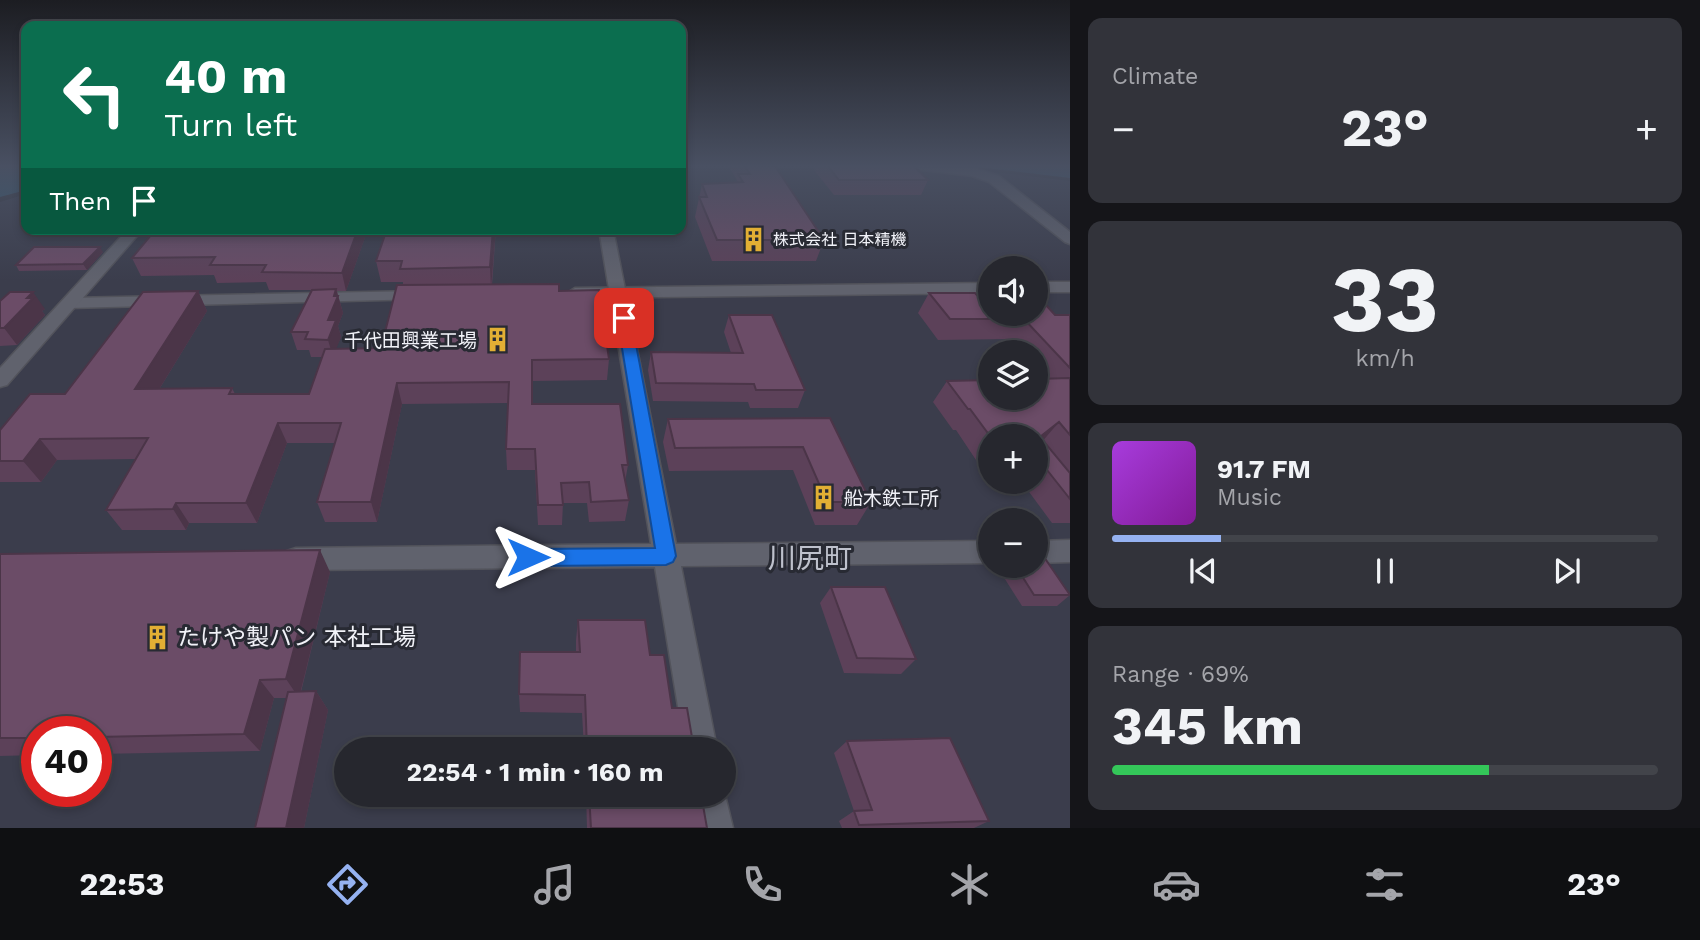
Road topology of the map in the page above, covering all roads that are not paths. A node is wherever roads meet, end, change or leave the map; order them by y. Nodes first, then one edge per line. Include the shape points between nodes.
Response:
1 (1025, 204) edge
2 (131, 235) edge
3 (607, 235) edge
4 (1070, 239) edge
5 (1070, 287) edge
6 (978, 288) edge
7 (1048, 288) edge
8 (620, 292) junction
9 (565, 293) edge
10 (434, 296) edge
11 (69, 303) junction
12 (1, 377) edge
13 (1070, 551) edge
14 (978, 552) edge
15 (1048, 552) edge
16 (666, 556) junction
17 (278, 559) edge
18 (699, 737) edge
19 (711, 807) edge
20 (715, 828) edge

1 - 4 street
2 - 11 street
3 - 8 street
5 - 7 street
6 - 8 street
8 - 9 street
8 - 16 street
10 - 11 street
11 - 12 street
13 - 15 street
14 - 16 street
16 - 17 street
16 - 18 street
19 - 20 street

